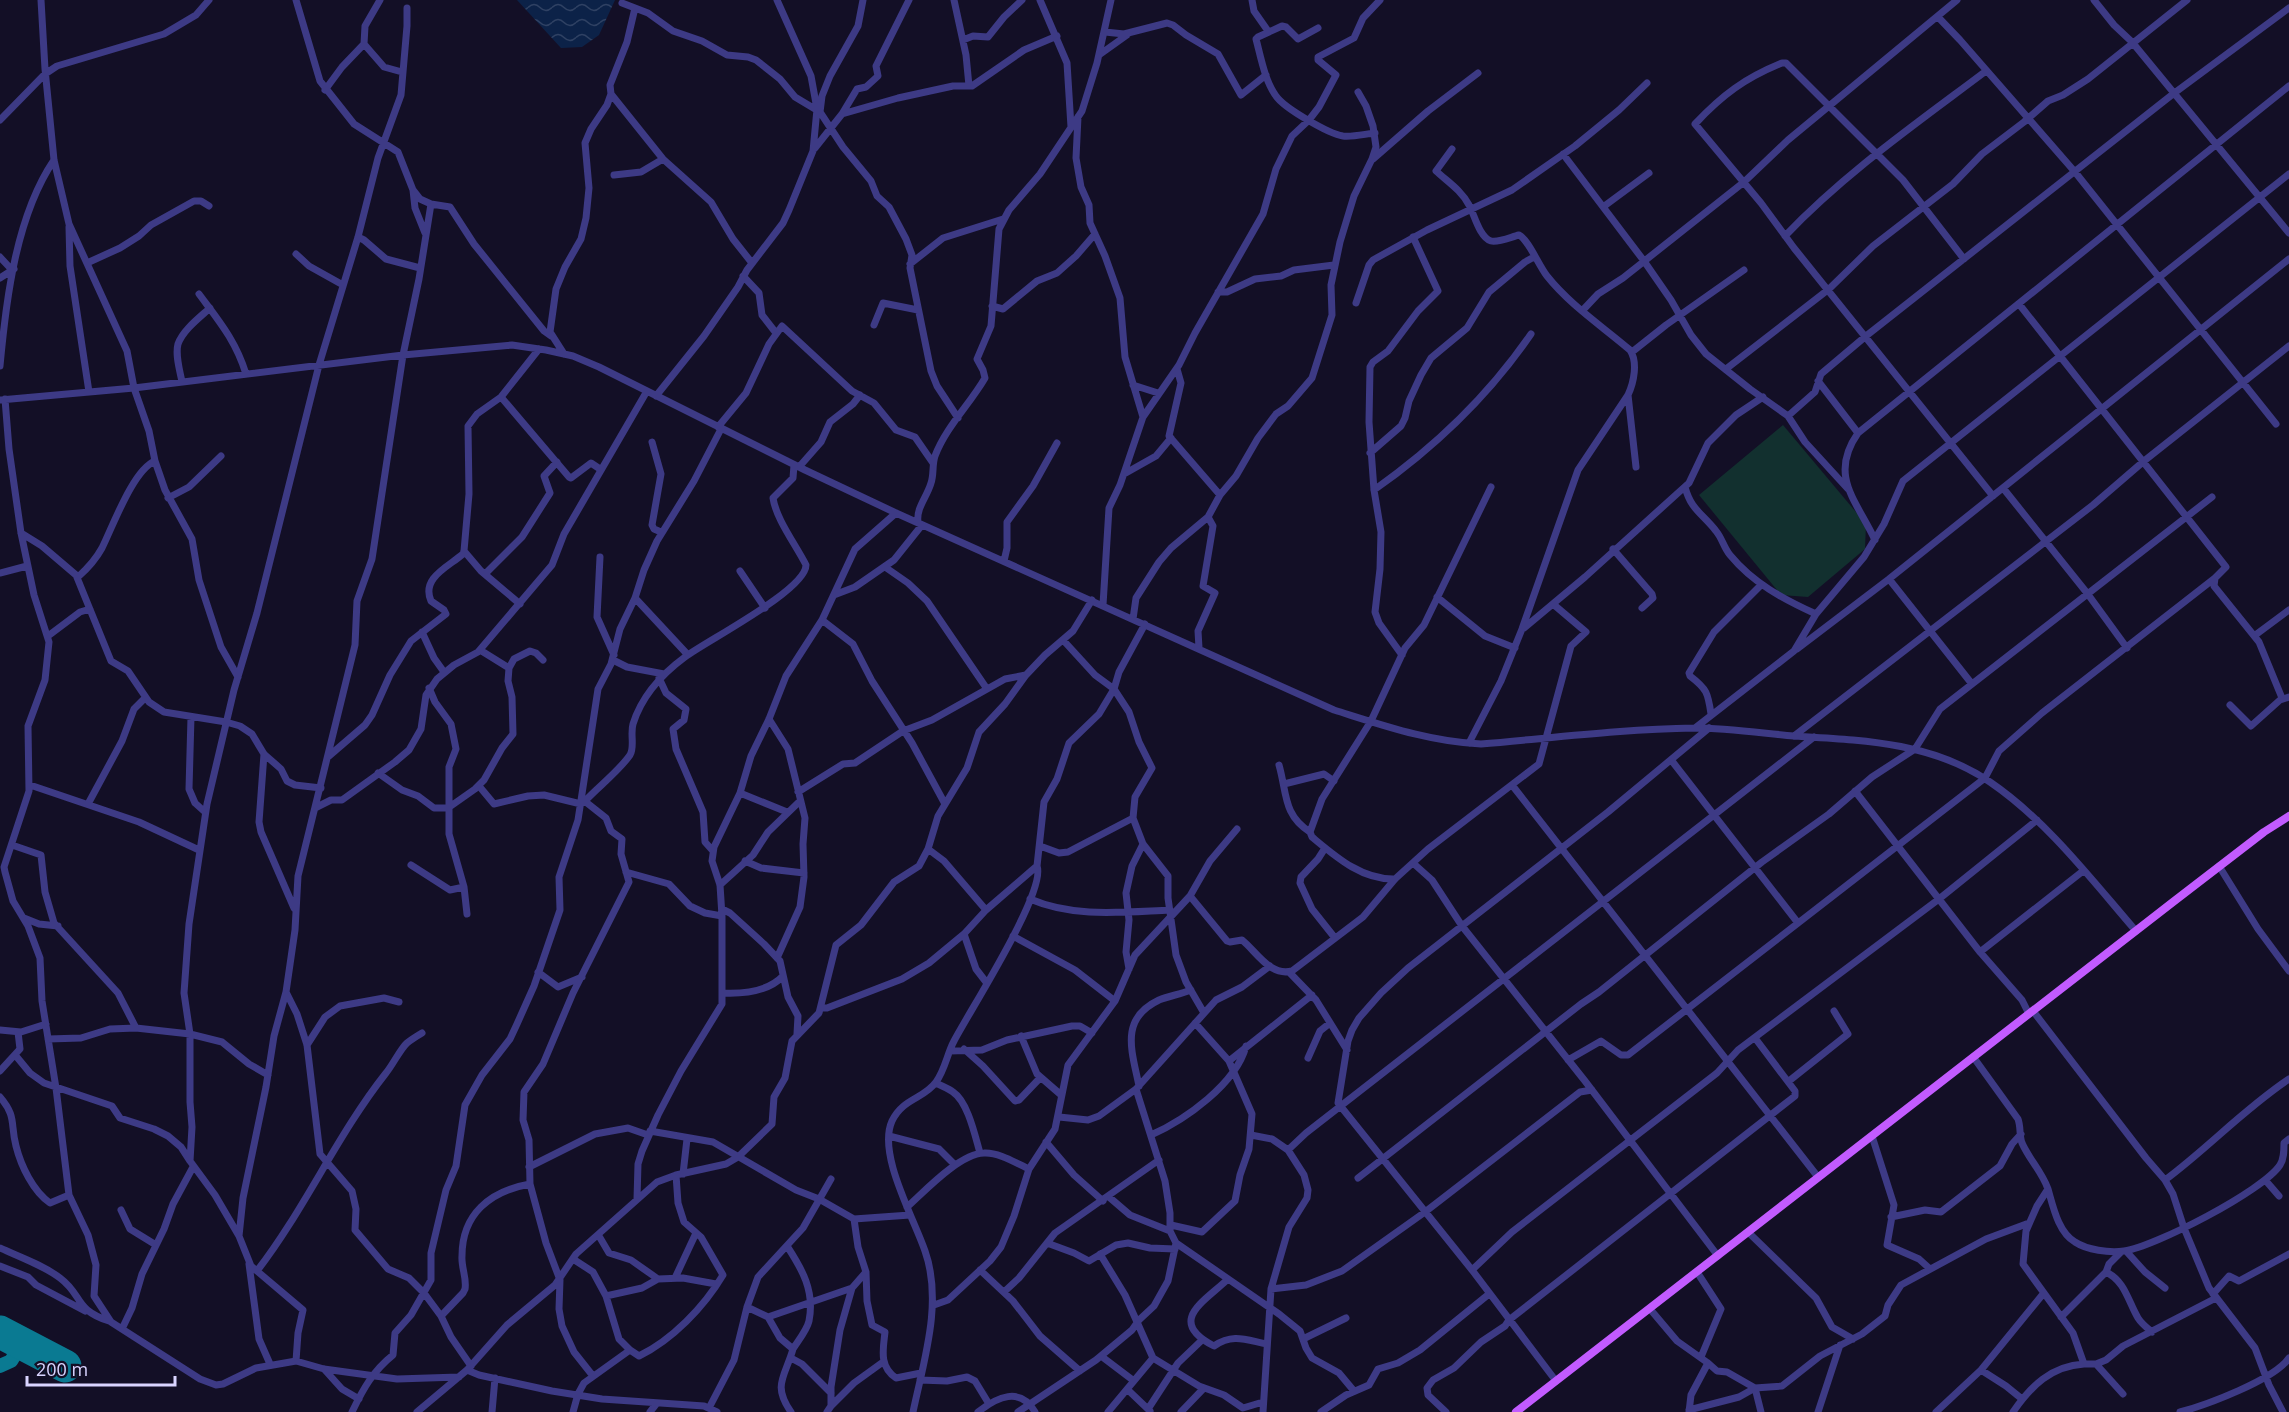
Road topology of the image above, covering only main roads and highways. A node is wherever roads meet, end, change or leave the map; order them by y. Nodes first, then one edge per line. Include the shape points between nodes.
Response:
1 (2289, 816) edge
2 (1517, 1412) edge

1 - 2 main road via 2219,866

